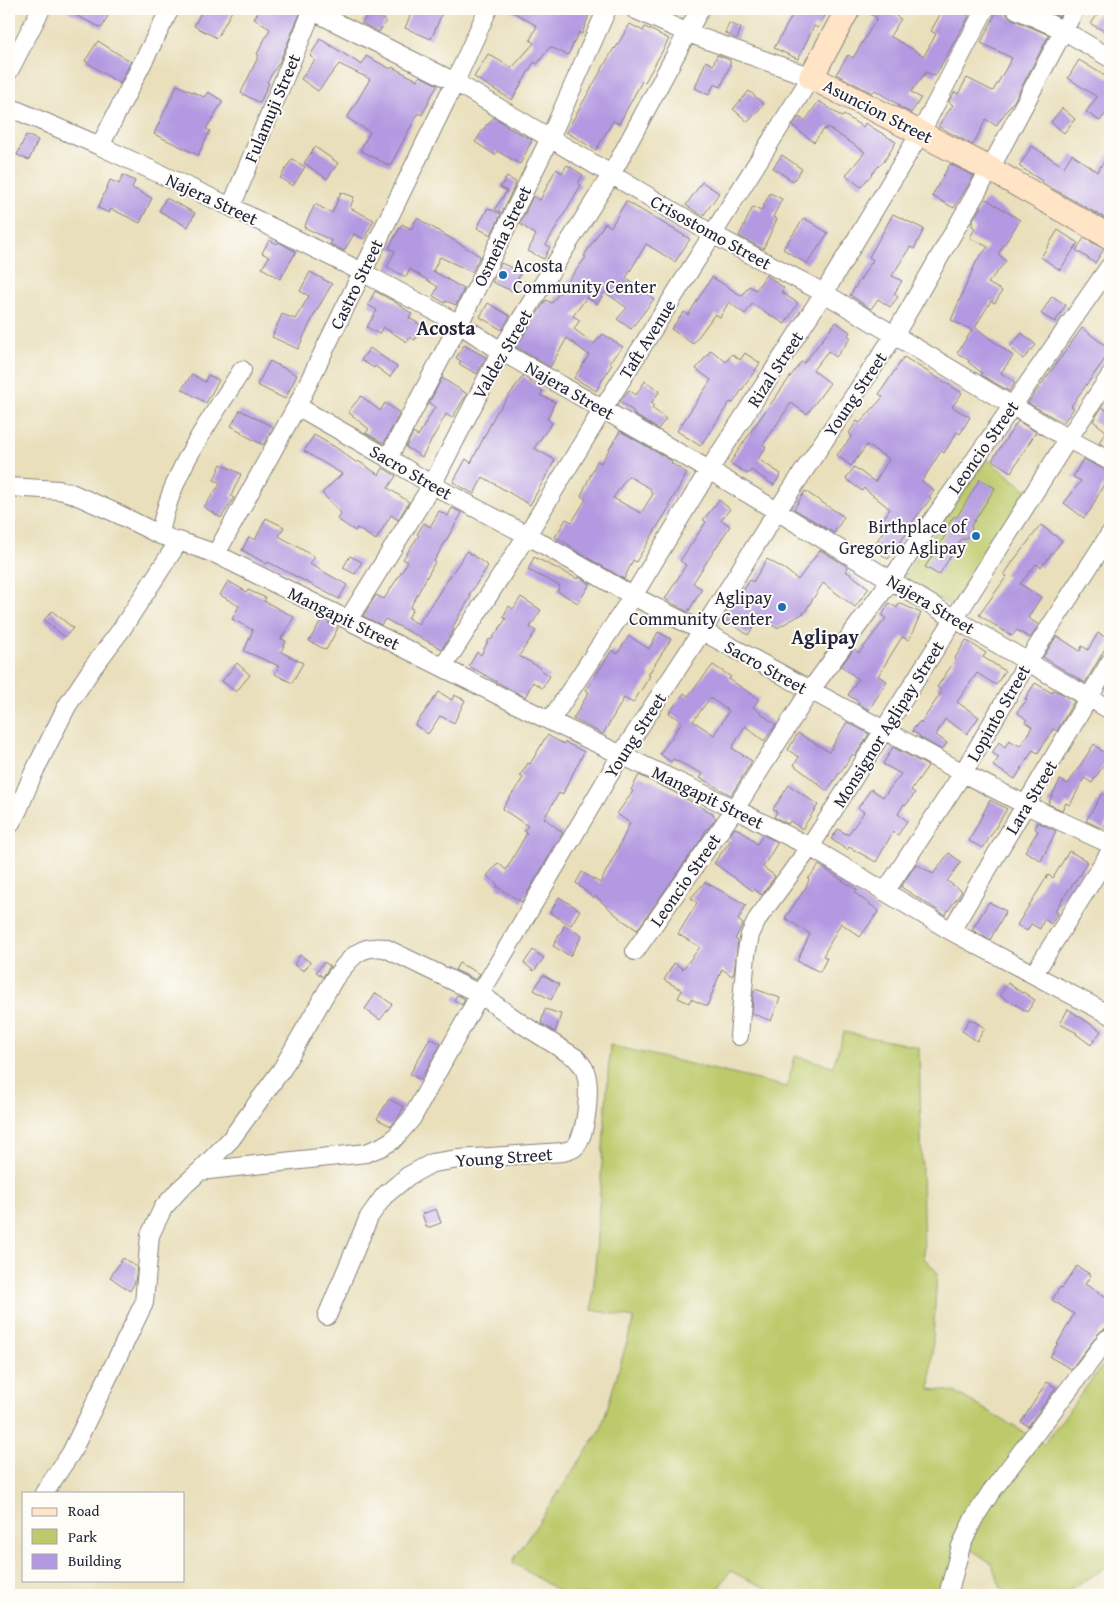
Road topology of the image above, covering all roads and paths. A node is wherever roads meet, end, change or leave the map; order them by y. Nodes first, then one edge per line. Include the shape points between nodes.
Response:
1 (40, 9) edge
2 (170, 9) edge
3 (312, 9) edge
4 (488, 9) edge
5 (607, 9) edge
6 (634, 9) edge
7 (700, 9) edge
8 (848, 9) edge
9 (986, 9) edge
10 (1016, 9) edge
11 (1075, 9) edge
12 (1063, 30) junction
13 (688, 33) junction
14 (1110, 58) edge
15 (9, 71) edge
16 (811, 76) junction
17 (455, 82) junction
18 (9, 107) edge
19 (921, 132) junction
20 (550, 138) junction
21 (100, 146) junction
22 (990, 169) junction
23 (611, 176) junction
24 (231, 207) junction
25 (712, 234) junction
26 (1110, 237) edge
27 (1110, 266) edge
28 (362, 272) junction
29 (824, 294) junction
30 (459, 324) junction
31 (894, 336) junction
32 (502, 351) junction
33 (242, 370) dead end
34 (1110, 376) edge
35 (297, 406) junction
36 (1012, 406) junction
37 (603, 409) junction
38 (1068, 439) junction
39 (388, 458) junction
40 (1110, 461) edge
41 (709, 470) junction
42 (432, 485) junction
43 (9, 487) edge
44 (777, 511) junction
45 (1110, 534) edge
46 (160, 535) junction
47 (527, 535) junction
48 (179, 541) junction
49 (216, 554) junction
50 (891, 580) junction
51 (633, 596) junction
52 (955, 619) junction
53 (348, 620) junction
54 (702, 631) junction
55 (1028, 661) junction
56 (1110, 662) edge
57 (442, 667) junction
58 (810, 691) junction
59 (1089, 698) junction
60 (1110, 710) edge
61 (550, 721) junction
62 (884, 730) junction
63 (621, 755) junction
64 (963, 773) junction
65 (1026, 806) junction
66 (734, 809) junction
67 (9, 826) edge
68 (1110, 844) edge
69 (810, 847) junction
70 (1110, 852) edge
71 (885, 892) junction
72 (952, 931) junction
73 (635, 951) dead end
74 (1034, 974) junction
75 (480, 994) junction
76 (1110, 1015) edge
77 (739, 1036) dead end
78 (200, 1171) junction
79 (327, 1316) dead end
80 (1110, 1338) edge
81 (45, 1492) edge
82 (948, 1595) edge

1 - 15 street
2 - 21 street
3 - 17 street, Crisostomo Street
3 - 24 street, Fulamuji Street
4 - 17 street, Castro Street
5 - 20 street, Osmeña Street
6 - 13 street, Asuncion Street
7 - 13 street, Valdez Street
8 - 16 street, Taft Avenue
9 - 19 street, Rizal Street
10 - 12 street
11 - 12 street, Young Street
12 - 14 street
12 - 22 street, Young Street
13 - 16 street, Asuncion Street
13 - 23 street, Valdez Street
16 - 19 street, Asuncion Street
16 - 25 street, Taft Avenue
17 - 20 street, Crisostomo Street
17 - 28 street, Castro Street
18 - 21 street, Najera Street
19 - 22 street, Asuncion Street
19 - 29 street, Rizal Street
20 - 23 street, Crisostomo Street
20 - 30 street, Osmeña Street
21 - 24 street, Najera Street
22 - 26 street, Asuncion Street
22 - 31 street, Young Street
23 - 25 street, Crisostomo Street
23 - 32 street, Valdez Street
24 - 28 street, Najera Street
25 - 29 street, Crisostomo Street
25 - 37 street, Taft Avenue
27 - 36 street, Leoncio Street
28 - 30 street, Najera Street
28 - 35 street, Castro Street
29 - 31 street, Crisostomo Street
29 - 41 street, Rizal Street
30 - 32 street, Najera Street
30 - 39 street, Osmeña Street
31 - 36 street, Crisostomo Street
31 - 44 street, Young Street
32 - 37 street, Najera Street
32 - 42 street, Valdez Street
33 - 46 street via 198,439 171,490
34 - 38 street, Monsignor Aglipay Street
35 - 39 street, Sacro Street
35 - 49 street, Castro Street
36 - 38 street, Crisostomo Street
36 - 50 street, Leoncio Street
37 - 41 street, Najera Street
37 - 47 street, Taft Avenue
38 - 40 street, Crisostomo Street
38 - 52 street, Monsignor Aglipay Street
39 - 42 street, Sacro Street
41 - 44 street, Najera Street
41 - 51 street, Rizal Street
42 - 47 street, Sacro Street
42 - 53 street, Valdez Street
43 - 46 street, Mangapit Street via 71,493
44 - 50 street, Najera Street
44 - 54 street, Young Street
45 - 55 street, Lopinto Street
46 - 48 street, Mangapit Street
47 - 51 street, Sacro Street
47 - 57 street, Taft Avenue
48 - 49 street, Mangapit Street
48 - 67 street via 67,706
49 - 53 street, Mangapit Street
50 - 52 street, Najera Street
50 - 58 street, Leoncio Street
51 - 54 street, Sacro Street
51 - 61 street, Rizal Street
52 - 55 street, Najera Street
52 - 62 street, Monsignor Aglipay Street
53 - 57 street, Mangapit Street
54 - 58 street, Sacro Street
54 - 63 street, Young Street
55 - 59 street, Najera Street
55 - 64 street, Lopinto Street
56 - 59 street, Lara Street
57 - 61 street, Mangapit Street
58 - 62 street, Sacro Street
58 - 66 street, Leoncio Street
59 - 60 street, Najera Street
59 - 65 street, Lara Street
61 - 63 street, Mangapit Street
62 - 64 street, Sacro Street
62 - 69 street, Monsignor Aglipay Street
63 - 66 street, Mangapit Street
63 - 75 street, Young Street
64 - 65 street, Sacro Street
64 - 71 street, Lopinto Street
65 - 68 street, Sacro Street
65 - 72 street, Lara Street
66 - 69 street, Mangapit Street
66 - 73 street, Leoncio Street
69 - 71 street, Mangapit Street
69 - 77 street, Monsignor Aglipay Street via 758,918 750,935
70 - 74 street
71 - 72 street, Mangapit Street
72 - 74 street, Mangapit Street
74 - 76 street, Mangapit Street
75 - 78 street via 412,1118 393,1140 381,1148 366,1153
75 - 78 street via 385,948 373,947 357,953 334,979 282,1069 231,1139
75 - 79 street, Young Street via 582,1064 586,1071 587,1115 581,1138 573,1148 563,1152 450,1161 432,1164 408,1176 384,1196 369,1217
78 - 81 street via 162,1208 150,1235 144,1303 71,1453
80 - 82 street via 974,1518 961,1546

